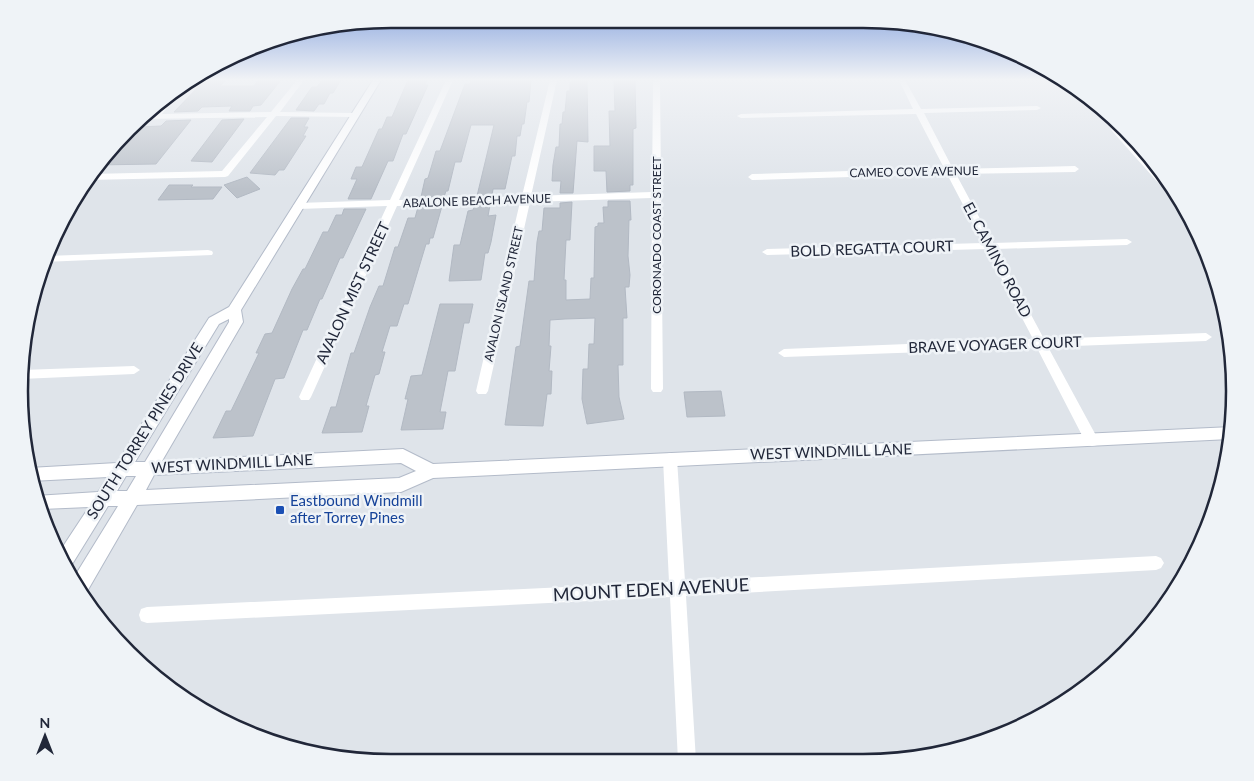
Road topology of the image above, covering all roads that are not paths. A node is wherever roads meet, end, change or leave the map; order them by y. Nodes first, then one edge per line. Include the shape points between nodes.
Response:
1 (178, 116) edge
2 (271, 116) edge
3 (354, 116) edge
4 (433, 116) edge
5 (545, 116) edge
6 (657, 116) edge
7 (921, 116) edge
8 (152, 117) edge
9 (156, 117) joint
10 (1117, 131) edge
11 (1147, 165) edge
12 (1075, 169) dead end
13 (950, 171) junction
14 (752, 177) dead end
15 (97, 178) edge
16 (657, 194) junction
17 (526, 199) junction
18 (394, 203) junction
19 (298, 206) junction
20 (1127, 242) dead end
21 (990, 247) junction
22 (767, 252) dead end
23 (208, 253) dead end
24 (53, 259) edge
25 (234, 310) junction
26 (1206, 337) dead end
27 (1041, 344) junction
28 (784, 353) dead end
29 (134, 370) dead end
30 (28, 375) edge
31 (657, 390) dead end
32 (482, 391) dead end
33 (305, 397) dead end
34 (1224, 433) edge
35 (1092, 441) junction
36 (670, 459) junction
37 (148, 468) junction
38 (120, 469) junction
39 (431, 471) junction
40 (37, 474) edge
41 (130, 498) junction
42 (101, 499) junction
43 (45, 502) edge
44 (67, 555) edge
45 (1156, 563) dead end
46 (82, 582) edge
47 (679, 589) junction
48 (147, 615) dead end
49 (687, 754) edge

1 - 9 street
2 - 15 street via 225,174
3 - 19 main road, SOUTH TORREY PINES DRIVE
4 - 18 street, AVALON MIST STREET
5 - 17 street, AVALON ISLAND STREET
6 - 16 street, CORONADO COAST STREET
7 - 13 street, EL CAMINO ROAD
8 - 9 street
10 - 11 street
12 - 13 street, CAMEO COVE AVENUE
13 - 14 street, CAMEO COVE AVENUE
13 - 21 street, EL CAMINO ROAD
16 - 17 street, ABALONE BEACH AVENUE
16 - 31 street, CORONADO COAST STREET
17 - 18 street, ABALONE BEACH AVENUE
17 - 32 street, AVALON ISLAND STREET
18 - 19 street, ABALONE BEACH AVENUE
18 - 33 street, AVALON MIST STREET
19 - 25 main road, SOUTH TORREY PINES DRIVE
20 - 21 street, BOLD REGATTA COURT
21 - 22 street, BOLD REGATTA COURT
21 - 27 street, EL CAMINO ROAD
23 - 24 street
25 - 37 main road, SOUTH TORREY PINES DRIVE via 236,322
25 - 38 main road, SOUTH TORREY PINES DRIVE via 214,322
26 - 27 street, BRAVE VOYAGER COURT
27 - 28 street, BRAVE VOYAGER COURT
27 - 35 street, EL CAMINO ROAD
29 - 30 street
34 - 35 main road, WEST WINDMILL LANE
35 - 36 main road, WEST WINDMILL LANE
36 - 39 main road, WEST WINDMILL LANE
36 - 47 street
37 - 38 main road, WEST WINDMILL LANE
37 - 39 main road, WEST WINDMILL LANE via 403,456
37 - 41 main road, SOUTH TORREY PINES DRIVE
38 - 40 main road, WEST WINDMILL LANE
38 - 42 main road, SOUTH TORREY PINES DRIVE
39 - 41 main road, WEST WINDMILL LANE via 401,485
41 - 42 main road, WEST WINDMILL LANE
41 - 46 main road, SOUTH TORREY PINES DRIVE
42 - 43 main road, WEST WINDMILL LANE
42 - 44 main road, SOUTH TORREY PINES DRIVE
45 - 47 street, MOUNT EDEN AVENUE
47 - 48 street, MOUNT EDEN AVENUE
47 - 49 street

